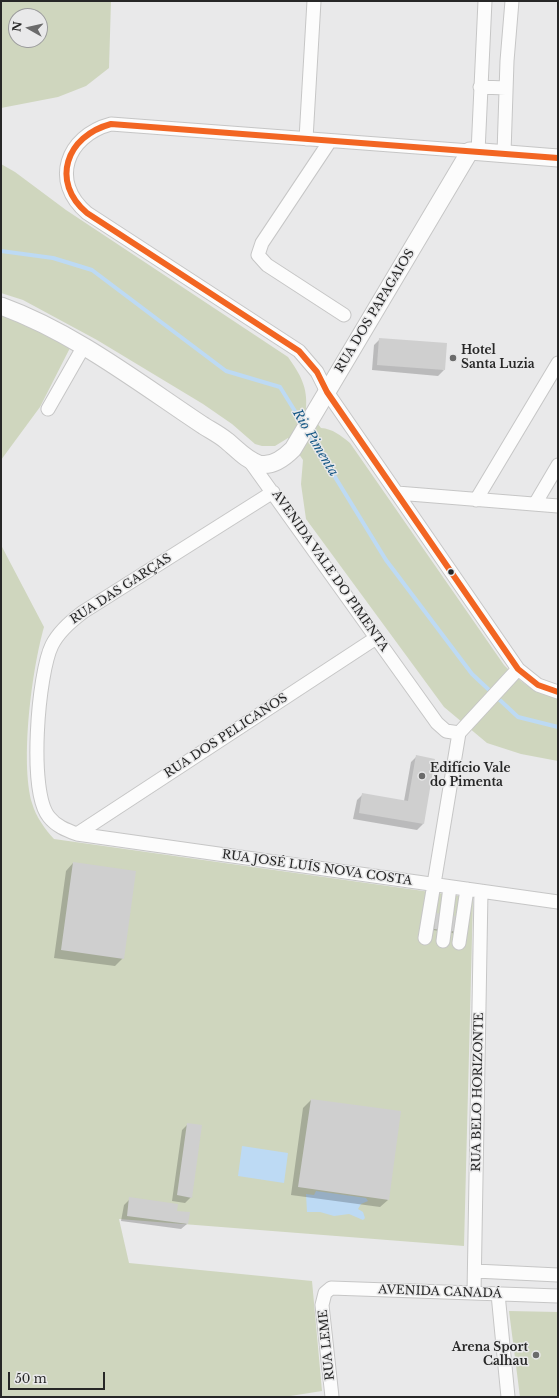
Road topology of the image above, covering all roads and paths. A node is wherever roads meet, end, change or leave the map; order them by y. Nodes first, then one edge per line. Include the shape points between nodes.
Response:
1 (314, 1) edge
2 (485, 1) edge
3 (512, 1) edge
4 (480, 88) junction
5 (506, 88) junction
6 (306, 139) junction
7 (330, 140) junction
8 (474, 151) junction
9 (504, 153) junction
10 (558, 158) edge
11 (1, 306) edge
12 (344, 315) dead end
13 (84, 346) junction
14 (558, 363) edge
15 (330, 395) junction
16 (48, 409) dead end
17 (249, 460) junction
18 (271, 463) junction
19 (558, 465) edge
20 (273, 492) junction
21 (397, 493) junction
22 (476, 500) junction
23 (535, 504) junction
24 (558, 506) edge
25 (376, 638) junction
26 (518, 669) junction
27 (558, 692) edge
28 (459, 733) junction
29 (77, 834) junction
30 (434, 884) junction
31 (450, 887) junction
32 (467, 889) junction
33 (481, 891) junction
34 (558, 902) edge
35 (425, 938) dead end
36 (443, 941) dead end
37 (460, 943) dead end
38 (475, 1271) junction
39 (558, 1276) edge
40 (324, 1293) joint
41 (474, 1293) junction
42 (498, 1294) junction
43 (558, 1296) edge
44 (332, 1397) edge
45 (508, 1397) edge

1 - 6 street
2 - 4 street
3 - 5 street
4 - 5 street
4 - 8 street
5 - 9 street
6 - 7 street
6 - 15 street via 111,124 85,136 76,146 69,159 67,184 71,196 87,213 290,344 310,362
7 - 8 street
7 - 12 street via 262,243 258,255 267,264
8 - 9 main road
8 - 15 main road, RUA DOS PAPAGAIOS
9 - 10 main road
11 - 13 main road
13 - 16 street
13 - 17 main road via 226,440
14 - 22 street
15 - 18 main road, RUA DOS PAPAGAIOS via 316,410 293,449 283,458
15 - 21 street
17 - 18 main road via 263,464
17 - 20 street
18 - 20 street, AVENIDA VALE DO PIMENTA via 270,478
19 - 23 street
20 - 25 street, AVENIDA VALE DO PIMENTA
20 - 29 street, RUA DAS GARÇAS via 83,612 60,632 52,643 46,657 42,688 37,770 39,793 48,816 58,826
21 - 22 street
21 - 26 street
22 - 23 street
23 - 24 street
25 - 28 street, AVENIDA VALE DO PIMENTA via 437,723 446,731
25 - 29 street, RUA DOS PELICANOS
26 - 27 street via 538,685
26 - 28 street
28 - 30 street
29 - 30 street, RUA JOSÉ LUÍS NOVA COSTA
30 - 31 street, RUA JOSÉ LUÍS NOVA COSTA
30 - 35 street
31 - 32 street, RUA JOSÉ LUÍS NOVA COSTA
31 - 36 street
32 - 33 street, RUA JOSÉ LUÍS NOVA COSTA
32 - 37 street
33 - 34 street, RUA JOSÉ LUÍS NOVA COSTA
33 - 38 street, RUA BELO HORIZONTE
38 - 39 street, AVENIDA CANADÁ
38 - 41 street, RUA BELO HORIZONTE
40 - 41 street, AVENIDA CANADÁ via 331,1288
40 - 44 street, RUA LEME via 322,1305
41 - 42 street, AVENIDA CANADÁ
42 - 43 street, AVENIDA CANADÁ
42 - 45 street

